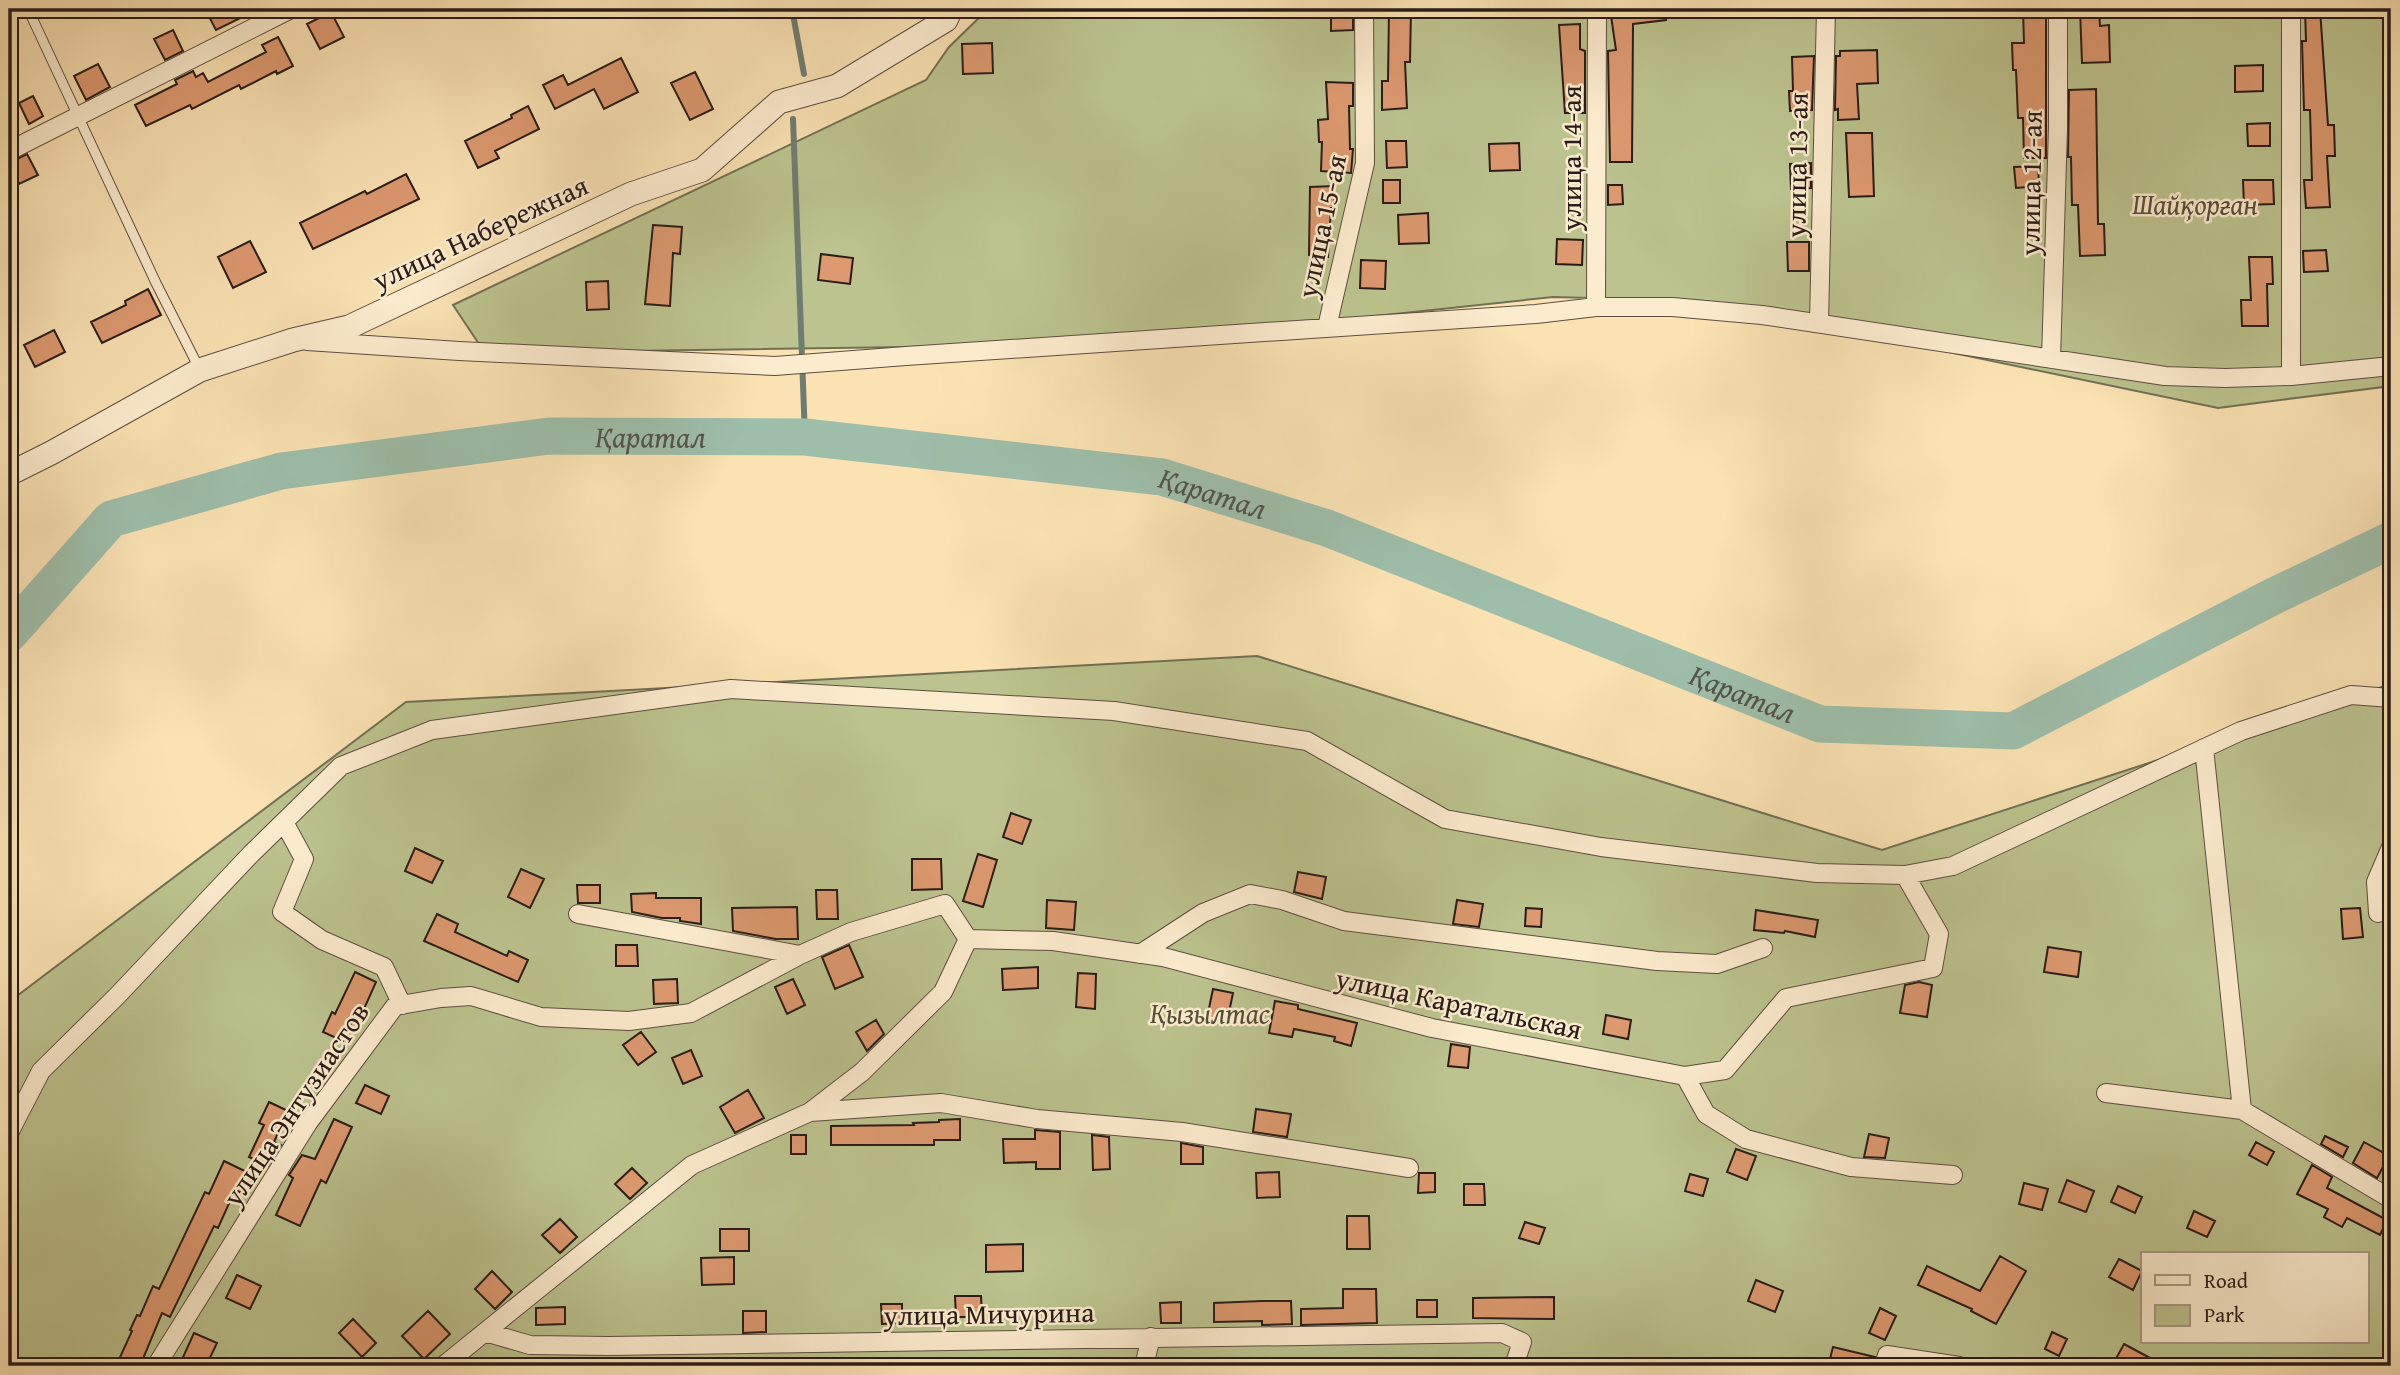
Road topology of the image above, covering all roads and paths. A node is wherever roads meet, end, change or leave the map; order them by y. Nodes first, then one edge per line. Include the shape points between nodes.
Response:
1 (28, 9) edge
2 (291, 9) edge
3 (951, 9) edge
4 (1364, 9) edge
5 (1597, 9) edge
6 (1826, 9) edge
7 (2058, 9) edge
8 (2291, 9) edge
9 (80, 117) junction
10 (9, 151) edge
11 (1597, 307) junction
12 (1819, 323) junction
13 (1327, 327) junction
14 (293, 340) junction
15 (2051, 359) junction
16 (2391, 366) edge
17 (200, 370) junction
18 (2291, 376) junction
19 (9, 474) edge
20 (2391, 698) edge
21 (2204, 748) junction
22 (284, 822) junction
23 (2391, 847) edge
24 (1905, 876) junction
25 (2378, 913) dead end
26 (578, 914) dead end
27 (968, 939) junction
28 (1763, 948) dead end
29 (1140, 954) junction
30 (800, 955) junction
31 (402, 1005) junction
32 (1685, 1076) junction
33 (2106, 1093) dead end
34 (2242, 1110) junction
35 (810, 1112) junction
36 (9, 1133) edge
37 (1409, 1168) dead end
38 (1953, 1175) dead end
39 (2391, 1199) edge
40 (485, 1332) junction
41 (1150, 1337) junction
42 (156, 1366) edge
43 (443, 1366) edge
44 (1144, 1366) edge
45 (1514, 1366) edge
46 (1884, 1366) edge
47 (1959, 1366) edge

1 - 9 lane
2 - 9 street
3 - 14 street, улица Набережная via 946,20 837,86 779,102 702,170 631,194 349,327
4 - 13 street, улица 15-ая via 1365,163
5 - 11 street, улица 14-ая
6 - 12 street, улица 13-ая
7 - 15 street, улица 12-ая
8 - 18 street
9 - 10 street
9 - 17 lane
11 - 12 street via 1672,307
11 - 13 street
12 - 15 street
13 - 14 street via 775,366
14 - 17 street, улица Набережная
15 - 18 street via 2165,376
16 - 18 street
17 - 19 street, улица Набережная
20 - 21 street via 2351,695
21 - 24 street via 1953,866
21 - 34 street
22 - 24 street via 341,766 432,730 731,689 1114,711 1307,741 1445,818 1601,847 1817,873
22 - 31 street via 304,859 282,912 322,940 384,967
22 - 36 street via 41,1071
23 - 25 street via 2376,882
24 - 32 street, улица Каратальская via 1939,934 1933,968 1786,998 1725,1070
26 - 30 street
27 - 29 street, улица Каратальская via 1053,941
27 - 30 street, улица Энтузиастов via 944,904 851,932
27 - 35 street via 943,992 862,1072
28 - 29 street via 1717,964 1657,961 1344,921 1250,894 1203,913
29 - 32 street, улица Каратальская via 1432,1028
30 - 31 street, улица Энтузиастов via 691,1013 629,1021 541,1017 471,996
31 - 42 street, улица Энтузиастов via 395,1006 308,1123
32 - 38 street via 1706,1114 1746,1139 1851,1167
33 - 34 street
34 - 39 street
35 - 37 street via 941,1103 1037,1119 1182,1132
35 - 40 street via 692,1165
40 - 41 street, улица Мичурина via 530,1345 609,1346
40 - 43 street
41 - 44 street
41 - 45 street, улица Мичурина via 1502,1334 1522,1342
46 - 47 street via 1887,1355

